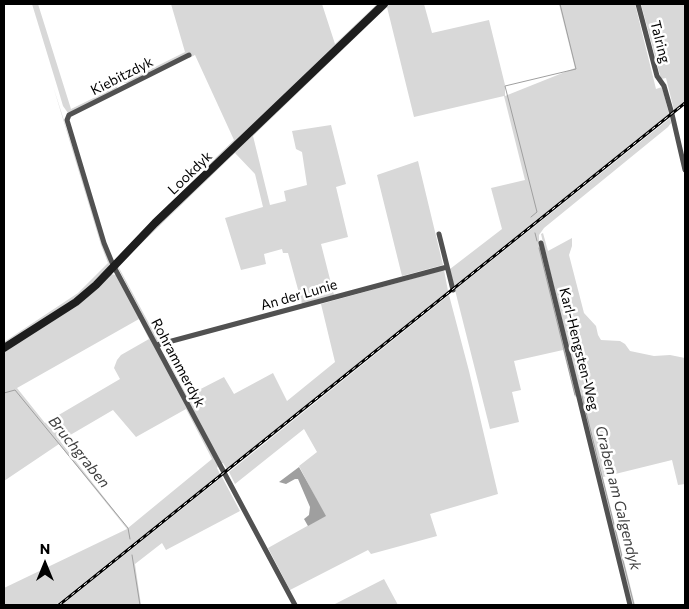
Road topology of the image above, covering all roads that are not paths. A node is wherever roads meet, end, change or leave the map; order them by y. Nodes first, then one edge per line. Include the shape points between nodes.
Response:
1 (384, 4) edge
2 (638, 4) edge
3 (189, 55) dead end
4 (67, 120) joint
5 (685, 170) edge
6 (439, 234) dead end
7 (541, 243) dead end
8 (113, 265) junction
9 (447, 267) junction
10 (453, 290) dead end
11 (157, 346) junction
12 (4, 348) edge
13 (295, 605) edge
14 (630, 605) edge

1 - 8 street, Lookdyk
2 - 5 street, Talring via 657,76 664,86 672,114
3 - 4 street, Kiebitzdyk via 69,115
4 - 8 street, Rohrammerdyk
6 - 9 street
7 - 14 street, Karl-Hengsten-Weg
8 - 11 street, Rohrammerdyk
8 - 12 street, Lookdyk via 76,302
9 - 10 street
9 - 11 street, An der Lunie
11 - 13 street, Rohrammerdyk

